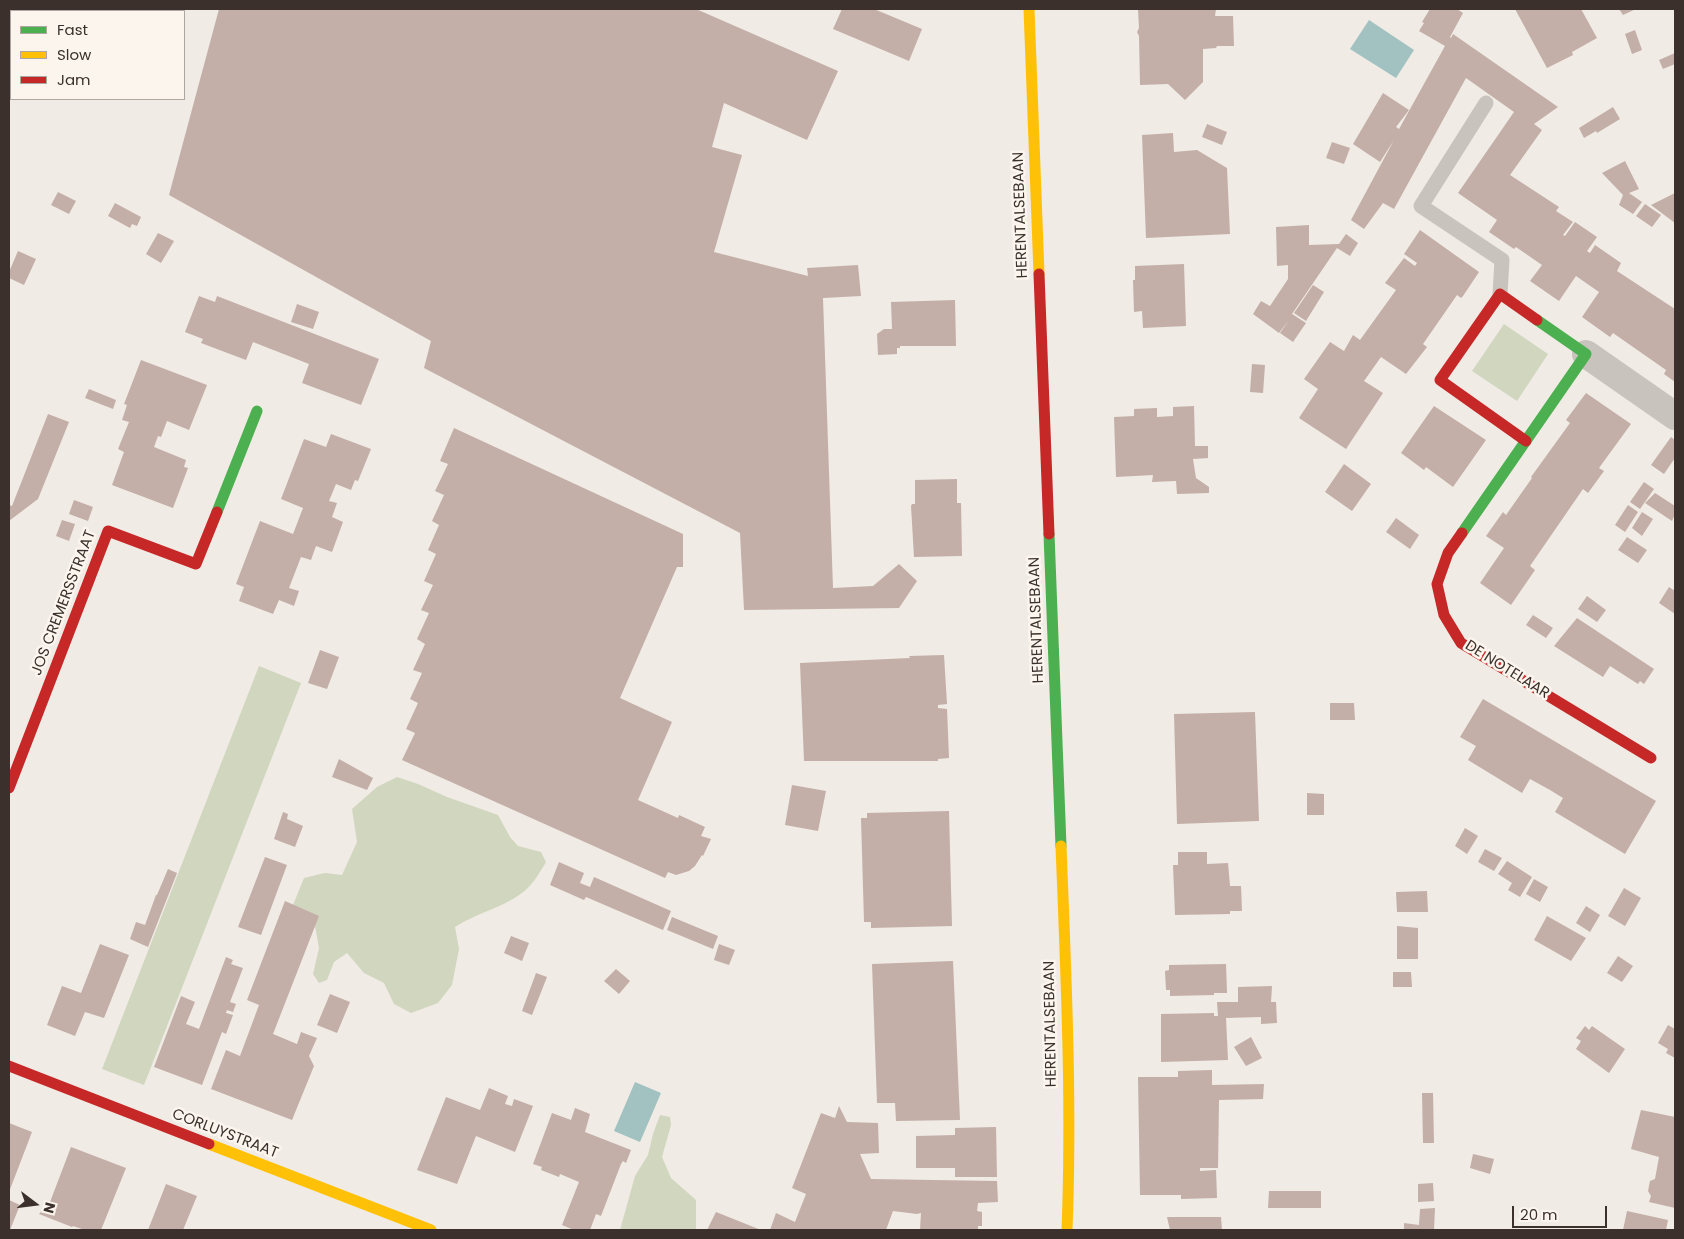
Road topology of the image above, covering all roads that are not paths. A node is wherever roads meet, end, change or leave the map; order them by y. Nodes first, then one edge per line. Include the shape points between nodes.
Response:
1 (1029, 9) edge
2 (1486, 103) dead end
3 (1500, 294) junction
4 (1586, 354) junction
5 (258, 410) dead end
6 (1675, 416) edge
7 (1526, 440) junction
8 (1651, 758) dead end
9 (9, 788) edge
10 (9, 1066) edge
11 (431, 1230) edge
12 (1066, 1230) edge

1 - 12 street, HERENTALSEBAAN via 1065,945 1069,1174
2 - 3 lane via 1422,206 1502,260
3 - 4 street
3 - 7 street via 1440,380
4 - 6 street
4 - 7 street, DE NOTELAAR
5 - 9 street, JOS CREMERSSTRAAT via 196,564 108,530
7 - 8 street, DE NOTELAAR via 1448,553 1437,584 1444,615 1461,643
10 - 11 street, CORLUYSTRAAT

